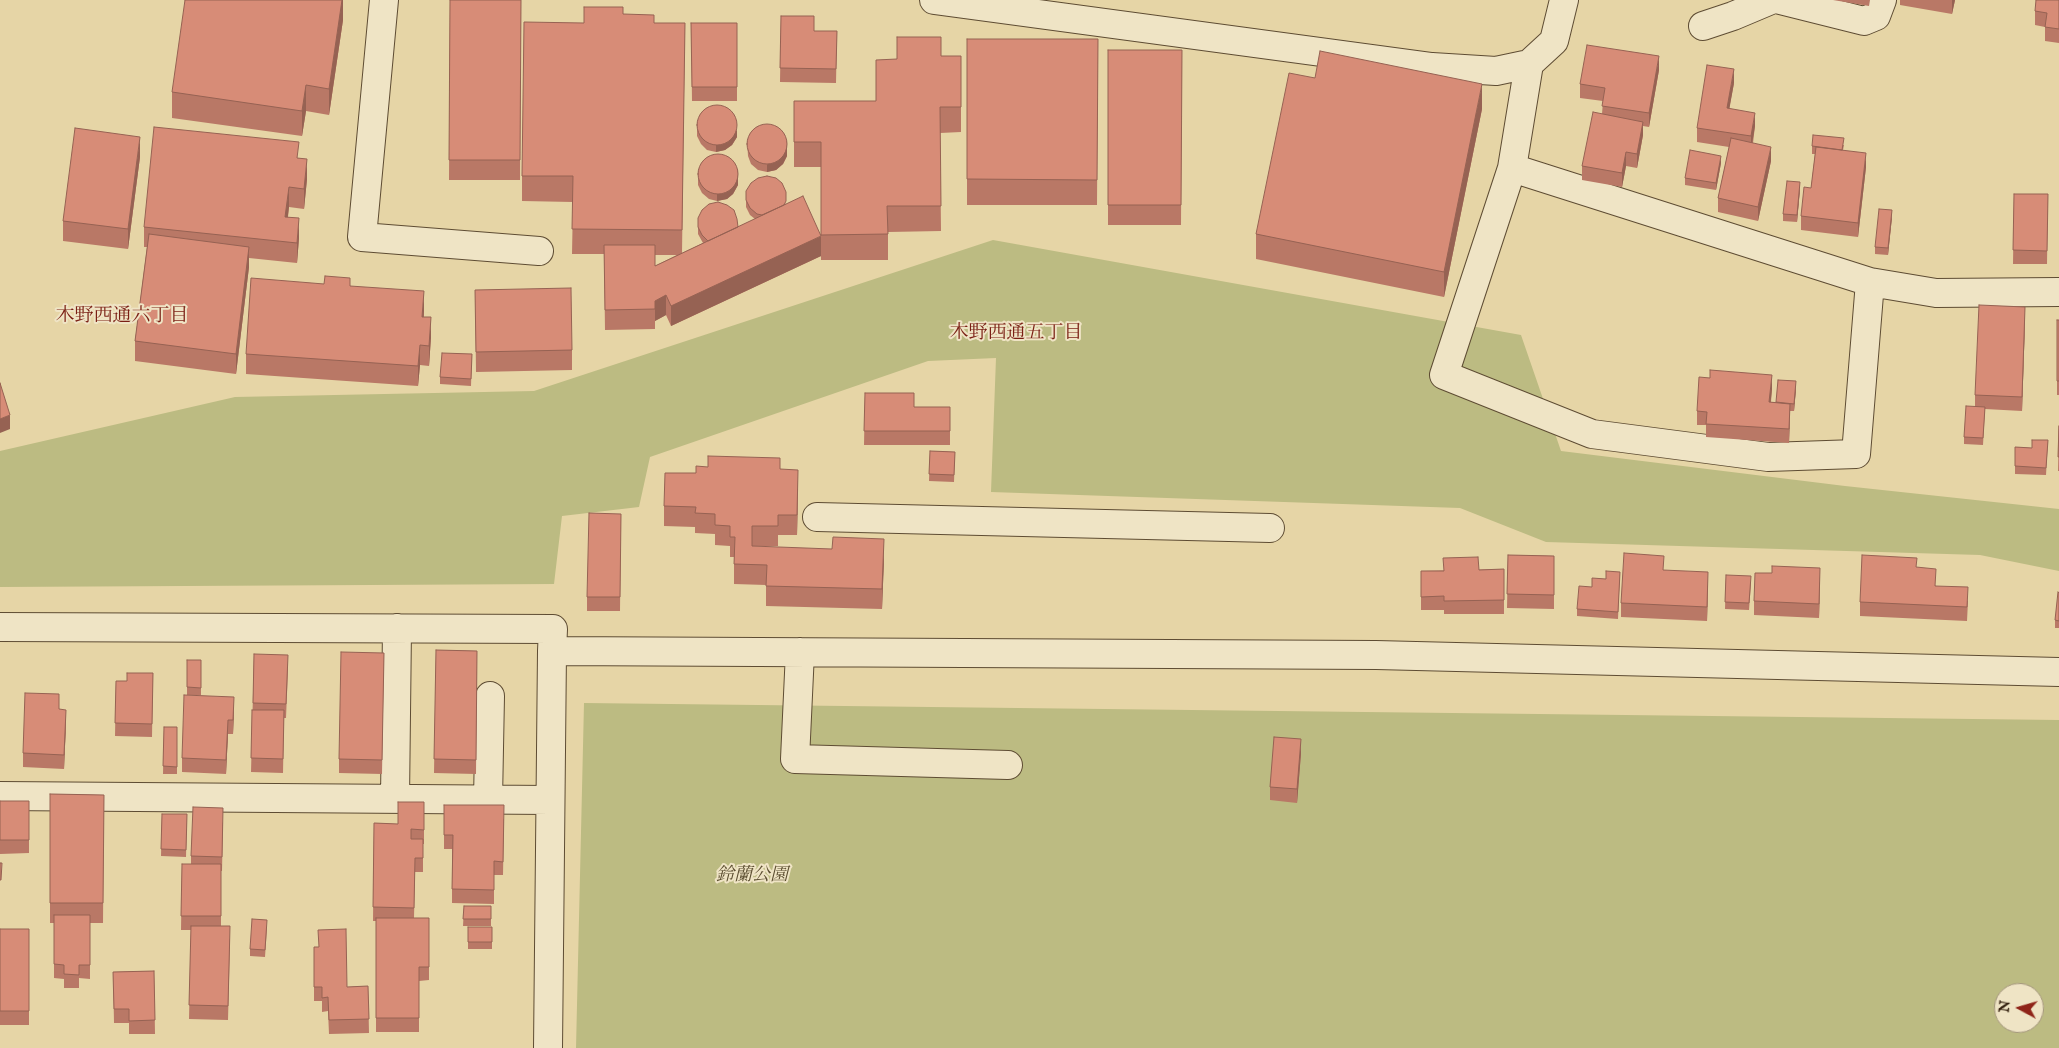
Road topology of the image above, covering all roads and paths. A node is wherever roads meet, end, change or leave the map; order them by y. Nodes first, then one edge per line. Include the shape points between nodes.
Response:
1 (384, 0) edge
2 (1564, 0) edge
3 (1771, 0) edge
4 (1780, 0) edge
5 (1882, 0) edge
6 (951, 1) edge
7 (1082, 10) edge
8 (1703, 26) dead end
9 (1529, 64) junction
10 (1512, 168) junction
11 (539, 252) dead end
12 (1870, 282) junction
13 (2059, 292) edge
14 (817, 517) dead end
15 (1270, 528) dead end
16 (0, 627) edge
17 (397, 628) junction
18 (552, 651) junction
19 (800, 652) junction
20 (2059, 672) edge
21 (490, 696) dead end
22 (1008, 765) dead end
23 (0, 796) edge
24 (395, 799) junction
25 (488, 800) junction
26 (550, 800) junction
27 (548, 1048) edge

1 - 11 street via 362,237
2 - 9 street via 1554,41
3 - 8 street
4 - 5 street via 1864,20 1876,16
6 - 7 street
7 - 9 street via 1432,67 1496,71
9 - 10 street
10 - 12 street
10 - 12 street via 1444,375 1592,434 1768,457 1856,454
12 - 13 street via 1936,293
14 - 15 street
16 - 17 street
17 - 18 street via 553,629
17 - 24 street
18 - 19 street
18 - 26 street
19 - 20 street via 1376,655
19 - 22 street via 795,759
21 - 25 street
23 - 24 street
24 - 25 street
25 - 26 street
26 - 27 street

